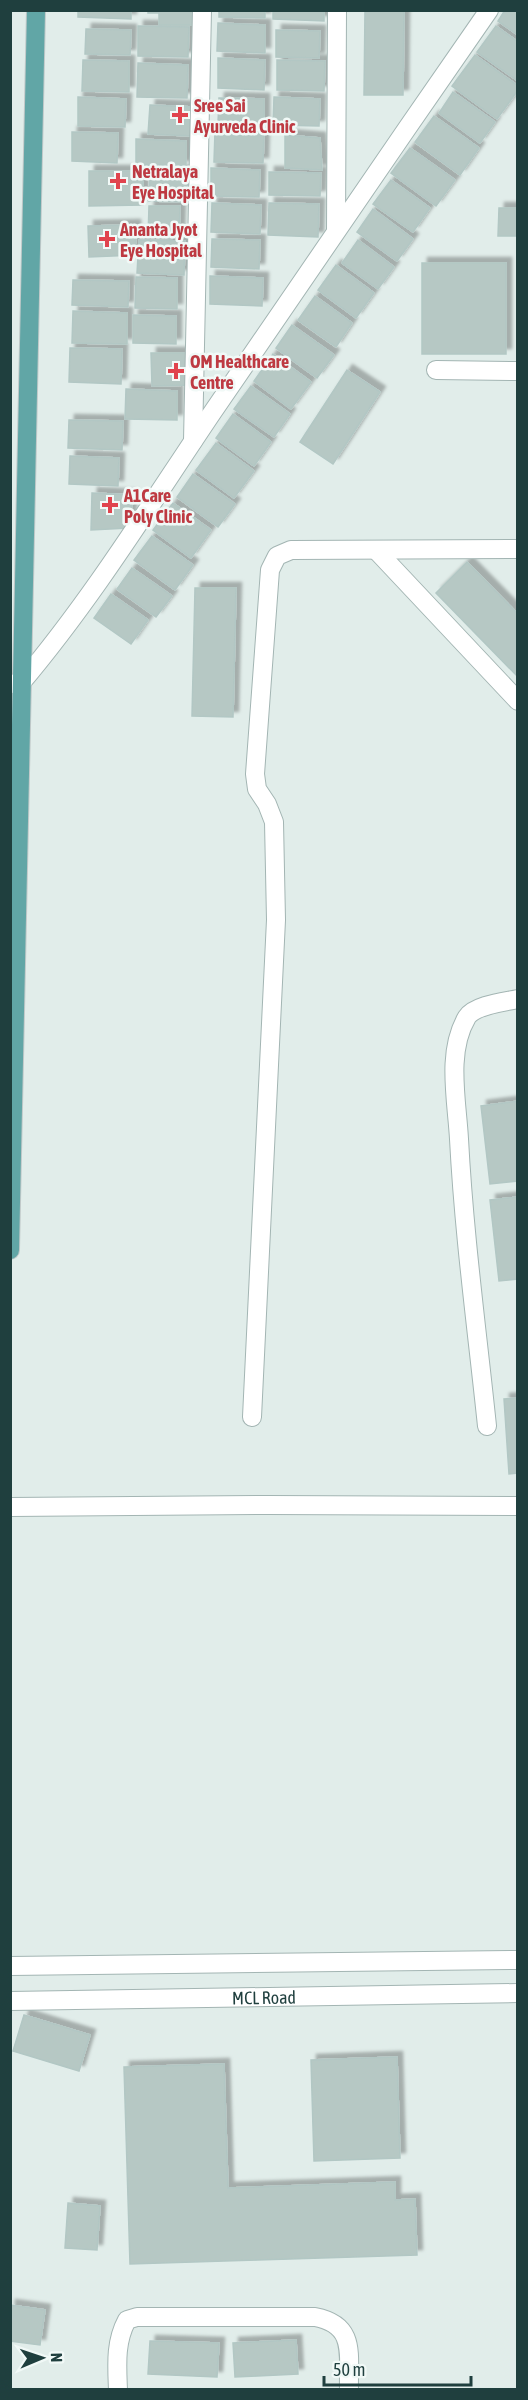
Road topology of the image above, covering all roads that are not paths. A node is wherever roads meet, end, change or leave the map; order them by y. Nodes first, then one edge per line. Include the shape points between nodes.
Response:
1 (36, 10) edge
2 (202, 10) edge
3 (338, 10) edge
4 (489, 10) edge
5 (336, 230) junction
6 (436, 370) dead end
7 (518, 371) edge
8 (193, 441) junction
9 (518, 549) edge
10 (376, 550) junction
11 (16, 683) edge
12 (518, 701) edge
13 (518, 999) edge
14 (10, 1250) edge
15 (252, 1416) dead end
16 (487, 1426) dead end
17 (518, 1506) edge
18 (10, 1507) edge
19 (518, 1960) edge
20 (10, 1966) edge
21 (518, 1993) edge
22 (10, 2001) edge
23 (118, 2390) edge
24 (349, 2390) edge

1 - 11 main road
2 - 8 street
3 - 5 street
4 - 5 street
5 - 8 street
6 - 7 street
8 - 11 street via 54,644
9 - 10 street
10 - 12 street
10 - 15 street via 291,550 277,556 270,570 255,774 257,789 274,822 276,920
11 - 14 main road
13 - 16 street via 490,1004 469,1014 459,1035 455,1068 462,1214
17 - 18 street
19 - 20 street, MCL Road
21 - 22 street, MCL Road
23 - 24 street via 117,2351 127,2320 315,2317 341,2328 348,2342

